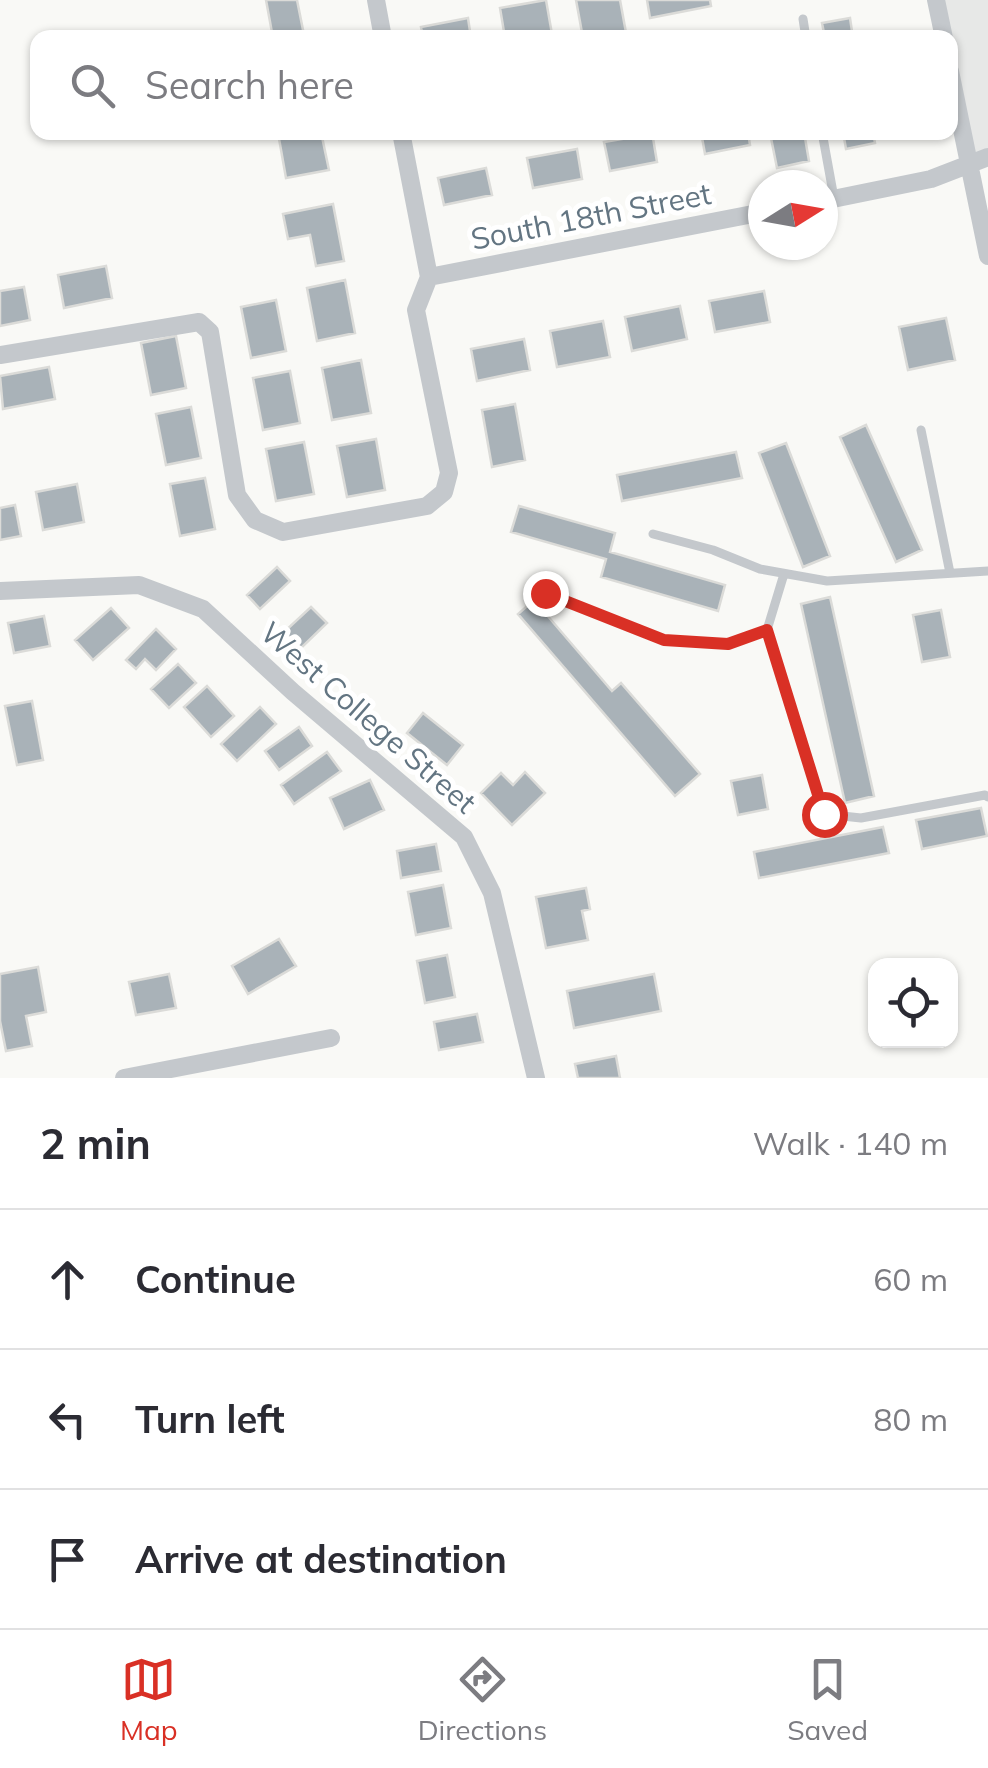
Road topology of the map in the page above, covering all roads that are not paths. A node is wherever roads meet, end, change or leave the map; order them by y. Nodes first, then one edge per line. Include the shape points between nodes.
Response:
1 (376, 0) edge
2 (936, 0) edge
3 (803, 19) dead end
4 (382, 30) edge
5 (805, 30) edge
6 (942, 30) edge
7 (958, 111) edge
8 (403, 140) edge
9 (823, 140) edge
10 (988, 157) edge
11 (969, 164) junction
12 (825, 170) edge
13 (838, 198) edge
14 (748, 215) edge
15 (988, 256) edge
16 (429, 277) junction
17 (0, 355) edge
18 (921, 430) dead end
19 (653, 534) dead end
20 (988, 571) edge
21 (950, 573) junction
22 (784, 574) junction
23 (0, 591) edge
24 (545, 593) dead end
25 (767, 630) junction
26 (988, 797) edge
27 (331, 1038) dead end
28 (124, 1078) edge
29 (536, 1078) edge

1 - 4 street
2 - 6 street
3 - 5 lane
7 - 11 street
8 - 16 street
9 - 12 lane
10 - 11 street
11 - 13 street via 931,180
11 - 15 street
14 - 16 street, South 18th Street
16 - 17 street via 416,310 448,473 444,492 427,506 283,532 255,520 237,496 210,332 199,322
18 - 21 lane
19 - 22 lane
20 - 21 lane
21 - 22 lane via 827,581
22 - 25 lane
23 - 29 street, West College Street via 138,586 203,609 464,837 492,893
24 - 25 lane via 664,640 728,644
25 - 26 lane via 824,814 861,818
27 - 28 street

